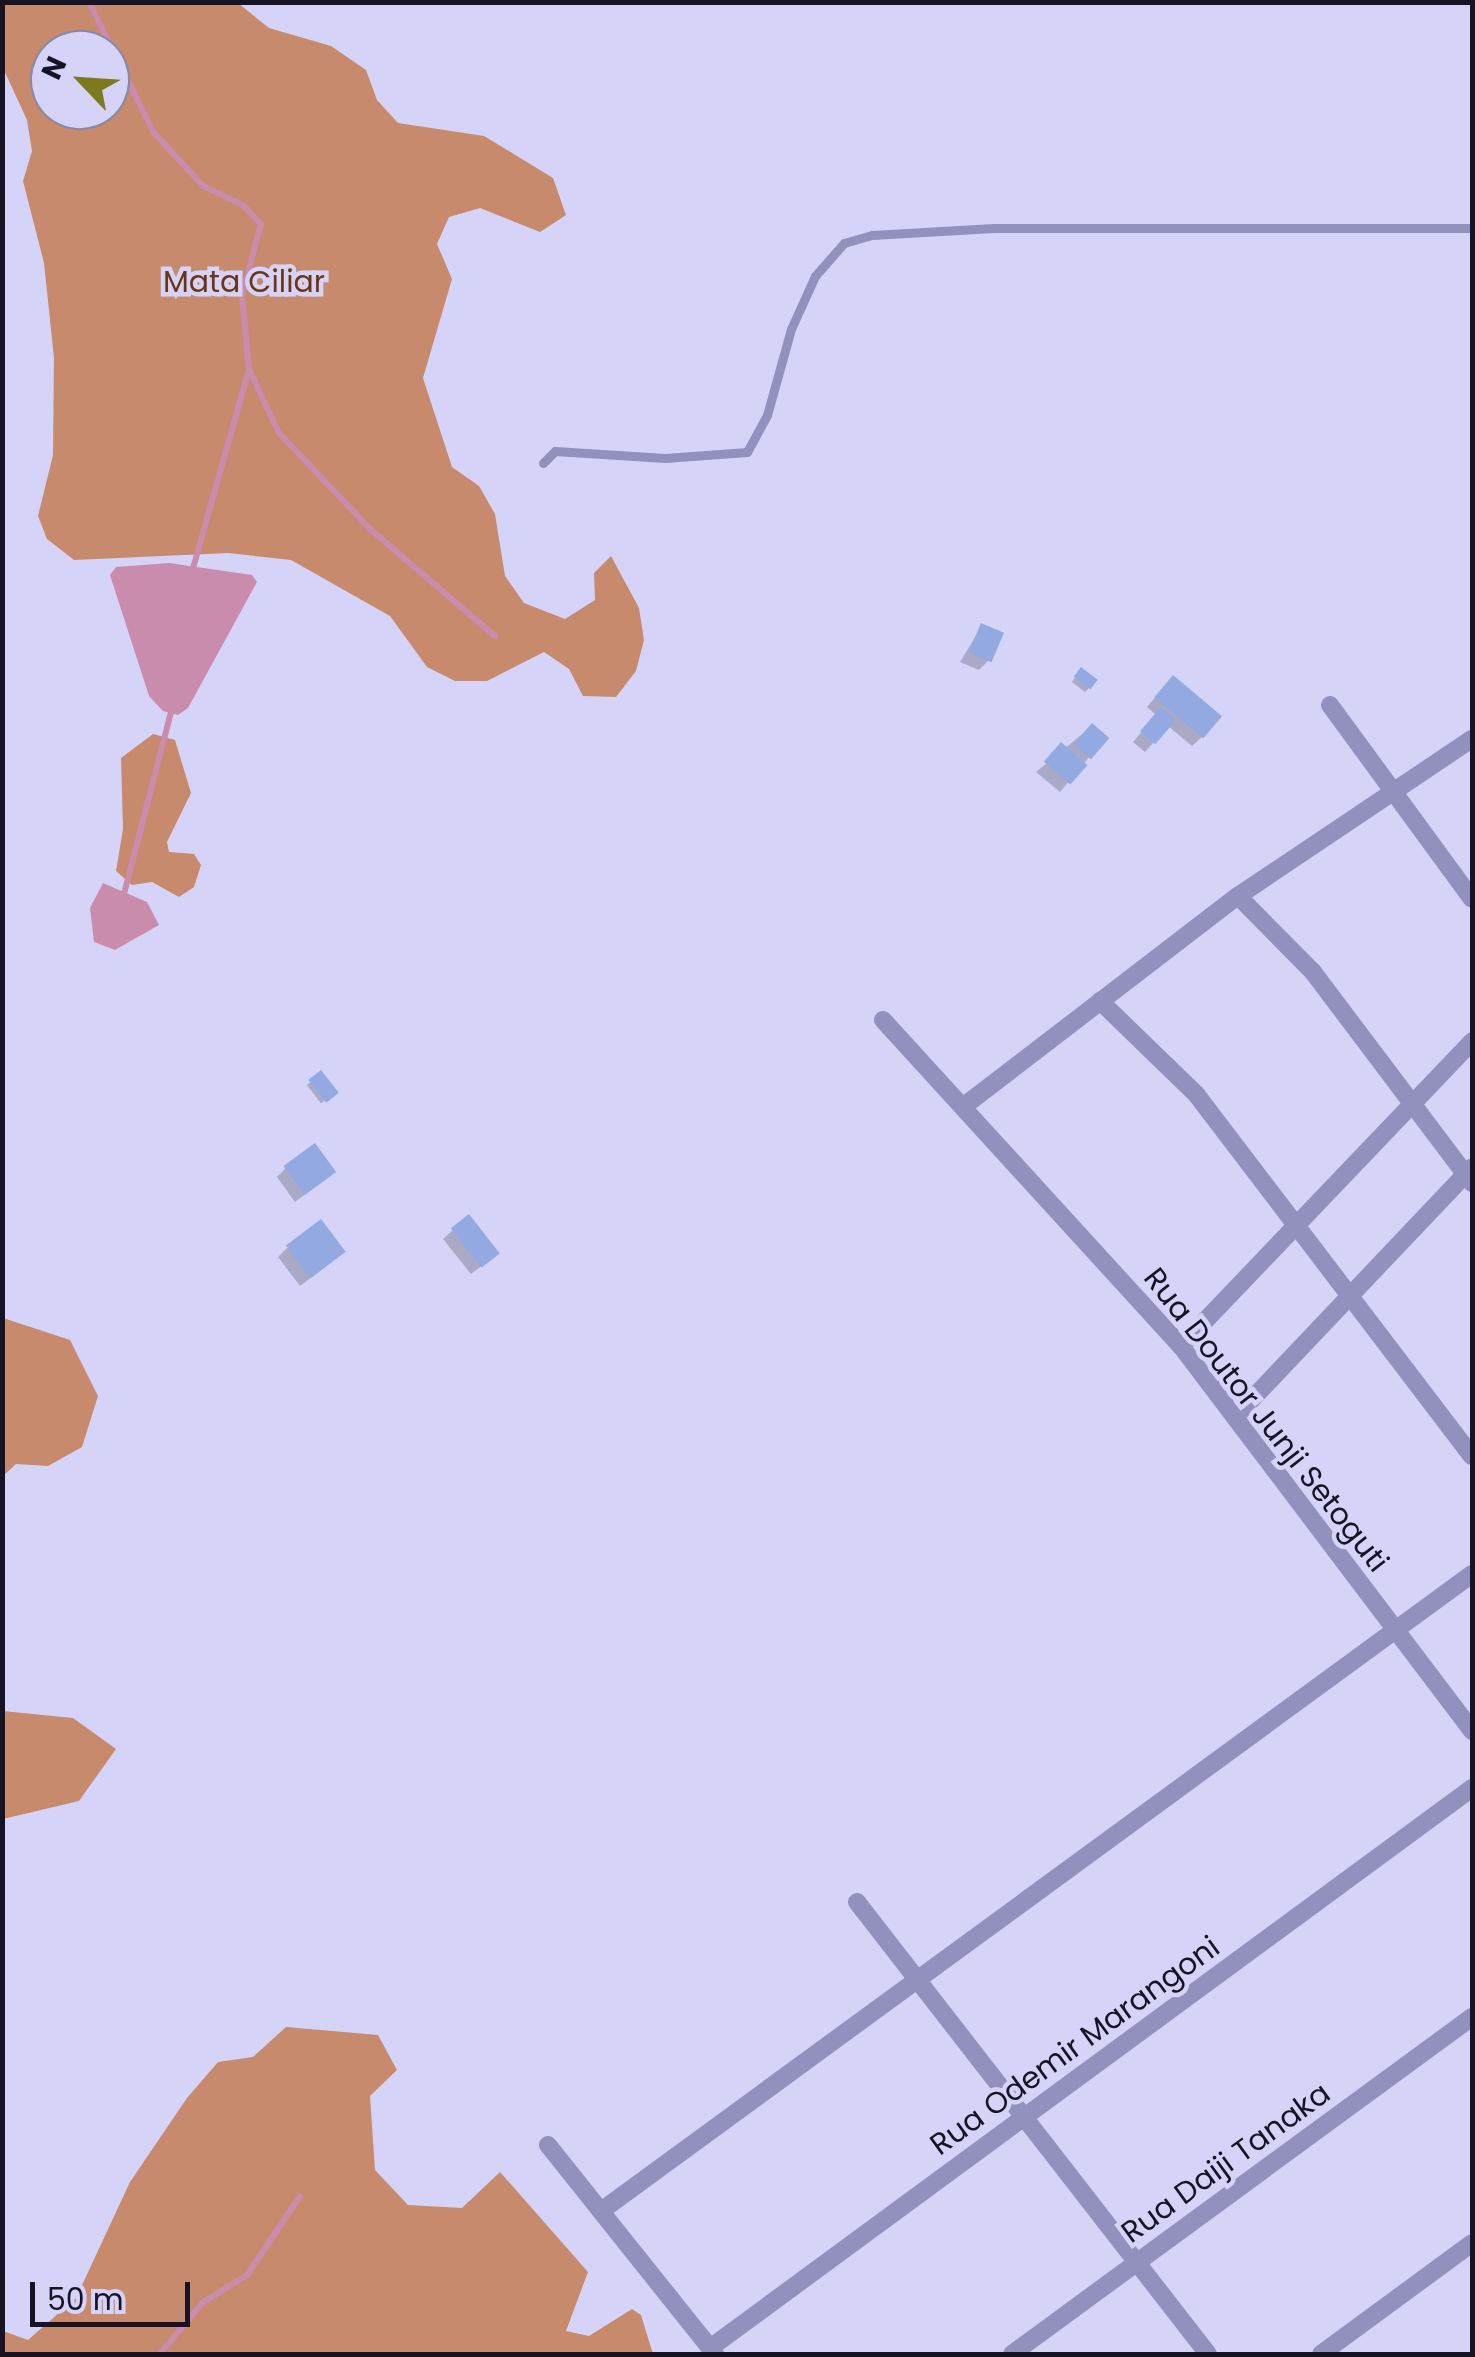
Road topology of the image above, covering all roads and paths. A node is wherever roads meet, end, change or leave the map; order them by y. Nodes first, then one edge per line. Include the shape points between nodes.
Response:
1 (1472, 228) edge
2 (543, 463) dead end
3 (1330, 705) dead end
4 (1472, 739) edge
5 (1390, 790) junction
6 (1238, 896) junction
7 (1472, 899) edge
8 (1100, 1001) junction
9 (883, 1020) dead end
10 (1472, 1042) edge
11 (1415, 1104) junction
12 (964, 1106) junction
13 (1470, 1174) edge
14 (1297, 1223) junction
15 (1352, 1294) junction
16 (1181, 1346) junction
17 (1235, 1417) junction
18 (1472, 1456) edge
19 (1472, 1574) edge
20 (1396, 1630) junction
21 (1472, 1731) edge
22 (1472, 1788) edge
23 (857, 1902) dead end
24 (920, 1981) junction
25 (1472, 2017) edge
26 (1026, 2116) junction
27 (548, 2145) dead end
28 (601, 2211) junction
29 (1472, 2243) edge
30 (1138, 2263) junction
31 (713, 2351) edge
32 (1012, 2354) edge
33 (1208, 2354) edge
34 (1321, 2354) edge

1 - 2 lane via 994,228 872,235 844,243 815,276 747,452 665,458 556,451
3 - 5 street
4 - 5 street
5 - 6 street
5 - 7 street
6 - 8 street
6 - 11 street via 1313,972
8 - 12 street
8 - 14 street via 1196,1094
9 - 12 street, Rua Doutor Junji Setoguti
10 - 11 street
11 - 13 street
11 - 14 street
12 - 16 street, Rua Doutor Junji Setoguti
13 - 15 street
14 - 15 street
14 - 16 street
15 - 17 street
15 - 18 street
16 - 17 street, Rua Doutor Junji Setoguti
17 - 20 street, Rua Doutor Junji Setoguti
19 - 20 street
20 - 21 street, Rua Doutor Junji Setoguti
20 - 24 street
22 - 26 street, Rua Odemir Marangoni
23 - 24 street
24 - 26 street
24 - 28 street
25 - 30 street, Rua Daiji Tanaka
26 - 30 street
26 - 31 street, Rua Odemir Marangoni
27 - 28 street
28 - 31 street
29 - 34 street
30 - 32 street, Rua Daiji Tanaka
30 - 33 street

